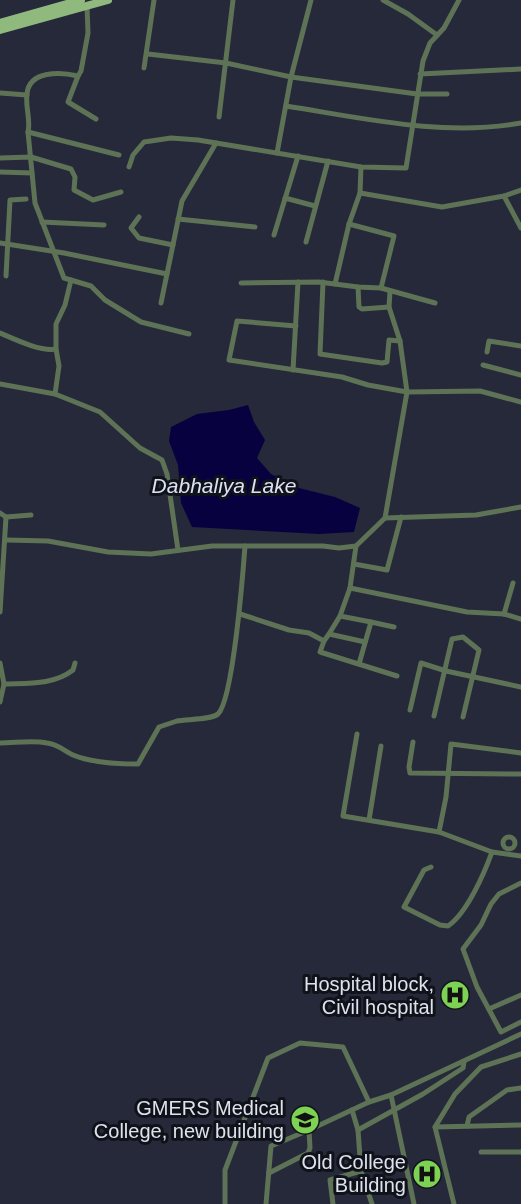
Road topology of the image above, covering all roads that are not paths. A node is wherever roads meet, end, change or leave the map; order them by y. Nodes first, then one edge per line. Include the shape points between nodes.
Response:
1 (108, 0) edge
2 (154, 0) edge
3 (233, 0) edge
4 (311, 0) edge
5 (383, 0) edge
6 (459, 0) edge
7 (84, 3) edge
8 (0, 23) edge
9 (0, 30) edge
10 (437, 35) junction
11 (147, 54) junction
12 (226, 63) junction
13 (144, 68) dead end
14 (521, 69) edge
15 (420, 74) junction
16 (78, 76) junction
17 (291, 77) junction
18 (0, 93) edge
19 (417, 94) junction
20 (447, 94) dead end
21 (27, 95) junction
22 (286, 106) junction
23 (219, 117) dead end
24 (96, 119) dead end
25 (521, 123) edge
26 (412, 126) junction
27 (28, 132) junction
28 (216, 143) junction
29 (278, 153) junction
30 (119, 155) dead end
31 (298, 156) junction
32 (0, 158) edge
33 (31, 158) junction
34 (328, 161) junction
35 (129, 167) dead end
36 (361, 167) junction
37 (0, 172) edge
38 (32, 172) junction
39 (521, 190) edge
40 (121, 192) dead end
41 (360, 193) junction
42 (504, 196) junction
43 (285, 198) junction
44 (26, 199) dead end
45 (315, 206) junction
46 (139, 217) dead end
47 (178, 219) junction
48 (42, 222) junction
49 (349, 224) junction
50 (104, 225) dead end
51 (255, 227) dead end
52 (521, 228) edge
53 (274, 235) dead end
54 (306, 242) dead end
55 (3, 243) edge
56 (173, 245) junction
57 (54, 252) junction
58 (167, 274) junction
59 (6, 276) dead end
60 (71, 280) junction
61 (298, 282) junction
62 (323, 282) junction
63 (241, 283) dead end
64 (335, 284) junction
65 (358, 287) junction
66 (381, 288) junction
67 (390, 291) junction
68 (161, 303) dead end
69 (435, 303) dead end
70 (389, 307) junction
71 (296, 326) junction
72 (0, 333) edge
73 (189, 334) dead end
74 (400, 341) junction
75 (521, 346) edge
76 (56, 349) junction
77 (487, 352) dead end
78 (483, 365) dead end
79 (293, 370) junction
80 (521, 375) edge
81 (0, 384) edge
82 (406, 392) junction
83 (55, 394) junction
84 (521, 402) edge
85 (521, 507) edge
86 (0, 513) edge
87 (31, 515) dead end
88 (6, 517) junction
89 (400, 517) junction
90 (385, 518) junction
91 (6, 540) junction
92 (245, 546) junction
93 (356, 546) junction
94 (178, 550) junction
95 (354, 564) junction
96 (1, 573) edge
97 (513, 583) dead end
98 (350, 588) junction
99 (0, 612) edge
100 (240, 614) junction
101 (504, 614) junction
102 (340, 616) junction
103 (521, 619) edge
104 (371, 622) junction
105 (394, 627) dead end
106 (329, 634) junction
107 (324, 640) junction
108 (365, 642) junction
109 (0, 663) edge
110 (75, 663) dead end
111 (359, 664) junction
112 (444, 671) junction
113 (397, 676) dead end
114 (473, 676) junction
115 (4, 684) junction
116 (521, 687) edge
117 (0, 702) edge
118 (410, 710) dead end
119 (434, 716) dead end
120 (463, 717) dead end
121 (357, 734) dead end
122 (413, 742) dead end
123 (0, 743) edge
124 (381, 746) dead end
125 (521, 753) edge
126 (521, 774) edge
127 (447, 775) junction
128 (369, 820) junction
129 (439, 832) junction
130 (492, 852) junction
131 (521, 856) edge
132 (430, 867) dead end
133 (521, 883) edge
134 (521, 995) edge
135 (489, 1009) junction
136 (521, 1022) edge
137 (521, 1034) edge
138 (521, 1054) edge
139 (464, 1062) junction
140 (521, 1088) edge
141 (391, 1095) junction
142 (369, 1102) junction
143 (352, 1110) junction
144 (395, 1110) junction
145 (521, 1125) edge
146 (466, 1126) junction
147 (435, 1127) junction
148 (309, 1130) junction
149 (358, 1130) junction
150 (481, 1152) dead end
151 (521, 1152) edge
152 (361, 1171) junction
153 (268, 1173) junction
154 (225, 1204) edge
155 (266, 1204) edge
156 (333, 1204) edge
157 (372, 1204) edge
158 (414, 1204) edge
159 (454, 1204) edge

1 - 7 main road
2 - 11 street
3 - 12 street
4 - 17 street
5 - 10 street
6 - 10 street
7 - 8 main road
7 - 9 main road
7 - 16 street via 88,33
10 - 15 street via 430,43
11 - 12 street
11 - 13 street
12 - 17 street
12 - 23 street
14 - 15 street
15 - 19 street
16 - 21 street via 54,72 29,85
16 - 24 street via 68,102
17 - 19 street
17 - 22 street
18 - 21 street
19 - 20 street
19 - 26 street
21 - 27 street
22 - 26 street
22 - 29 street
25 - 26 street via 472,128
26 - 36 street via 406,168
27 - 30 street
27 - 33 street
28 - 29 street
28 - 35 street via 171,138 144,142
28 - 47 street via 182,201
29 - 31 street
31 - 34 street
31 - 43 street
32 - 33 street
33 - 38 street
33 - 40 street via 71,169 74,190 93,200
34 - 36 street
34 - 45 street
36 - 41 street
37 - 38 street
38 - 48 street via 35,203
39 - 42 street
41 - 42 street via 442,207
41 - 49 street
42 - 52 street
43 - 45 street
43 - 53 street
44 - 55 street via 10,200
45 - 54 street
46 - 56 street via 130,228 139,238
47 - 51 street
47 - 56 street
48 - 50 street
48 - 57 street
49 - 64 street
49 - 66 street via 394,236
55 - 57 street
55 - 59 street
56 - 58 street
57 - 58 street
57 - 60 street via 64,278
58 - 68 street
60 - 73 street via 91,286 105,300 141,322
60 - 76 street via 56,324
61 - 62 street
61 - 63 street
61 - 71 street
62 - 64 street
62 - 74 street via 320,354 382,363 387,362 389,340
64 - 65 street
65 - 66 street
65 - 70 street via 362,309
66 - 67 street
67 - 69 street
67 - 70 street
70 - 74 street
71 - 79 street
71 - 79 street via 237,321 229,360
72 - 76 street
74 - 82 street
75 - 77 street via 489,340
76 - 83 street via 60,366
78 - 80 street
79 - 82 street
81 - 83 street
82 - 84 street via 480,391
82 - 90 street
83 - 94 street via 100,412 140,448 162,460 168,474
85 - 89 street via 476,515
86 - 88 street
87 - 88 street
88 - 91 street
89 - 90 street
89 - 95 street via 387,570
90 - 93 street
91 - 94 street via 48,541 108,552 151,554
91 - 96 street
92 - 93 street
92 - 94 street
92 - 100 street
93 - 95 street
95 - 98 street
96 - 99 street
97 - 101 street
98 - 101 street via 467,612
98 - 102 street
100 - 107 street
100 - 123 street via 225,701 218,714 159,727 138,764 89,759 47,743
101 - 103 street
102 - 104 street
102 - 106 street
104 - 105 street
104 - 108 street
106 - 107 street
106 - 108 street
107 - 111 street via 320,652
108 - 111 street
109 - 115 street
110 - 115 street via 74,670 65,677 50,682
111 - 113 street
112 - 114 street
112 - 114 street via 452,639 463,637 479,650
112 - 118 street via 421,663
112 - 119 street
114 - 116 street
114 - 120 street
115 - 117 street
121 - 128 street via 343,816
122 - 127 street via 410,773
124 - 128 street
125 - 127 street via 450,744
126 - 127 street
127 - 129 street
128 - 129 street
129 - 130 street
130 - 131 street
130 - 132 street via 484,876 457,920 448,926 404,907 424,870
133 - 135 street via 499,894 463,950
134 - 135 street
135 - 136 street via 501,1032
137 - 139 street
138 - 147 street via 481,1067 455,1094
139 - 141 street
139 - 144 street via 463,1068
140 - 146 street via 507,1090 469,1117
141 - 142 street
141 - 144 street
142 - 143 street
142 - 154 street via 343,1047 300,1043 268,1058 225,1170
143 - 148 street
143 - 149 street
144 - 149 street
144 - 158 street
145 - 146 street
146 - 147 street
147 - 159 street
148 - 153 street via 308,1153
148 - 153 street via 271,1146
149 - 152 street
150 - 151 street
152 - 156 street via 330,1180
152 - 157 street
153 - 155 street

